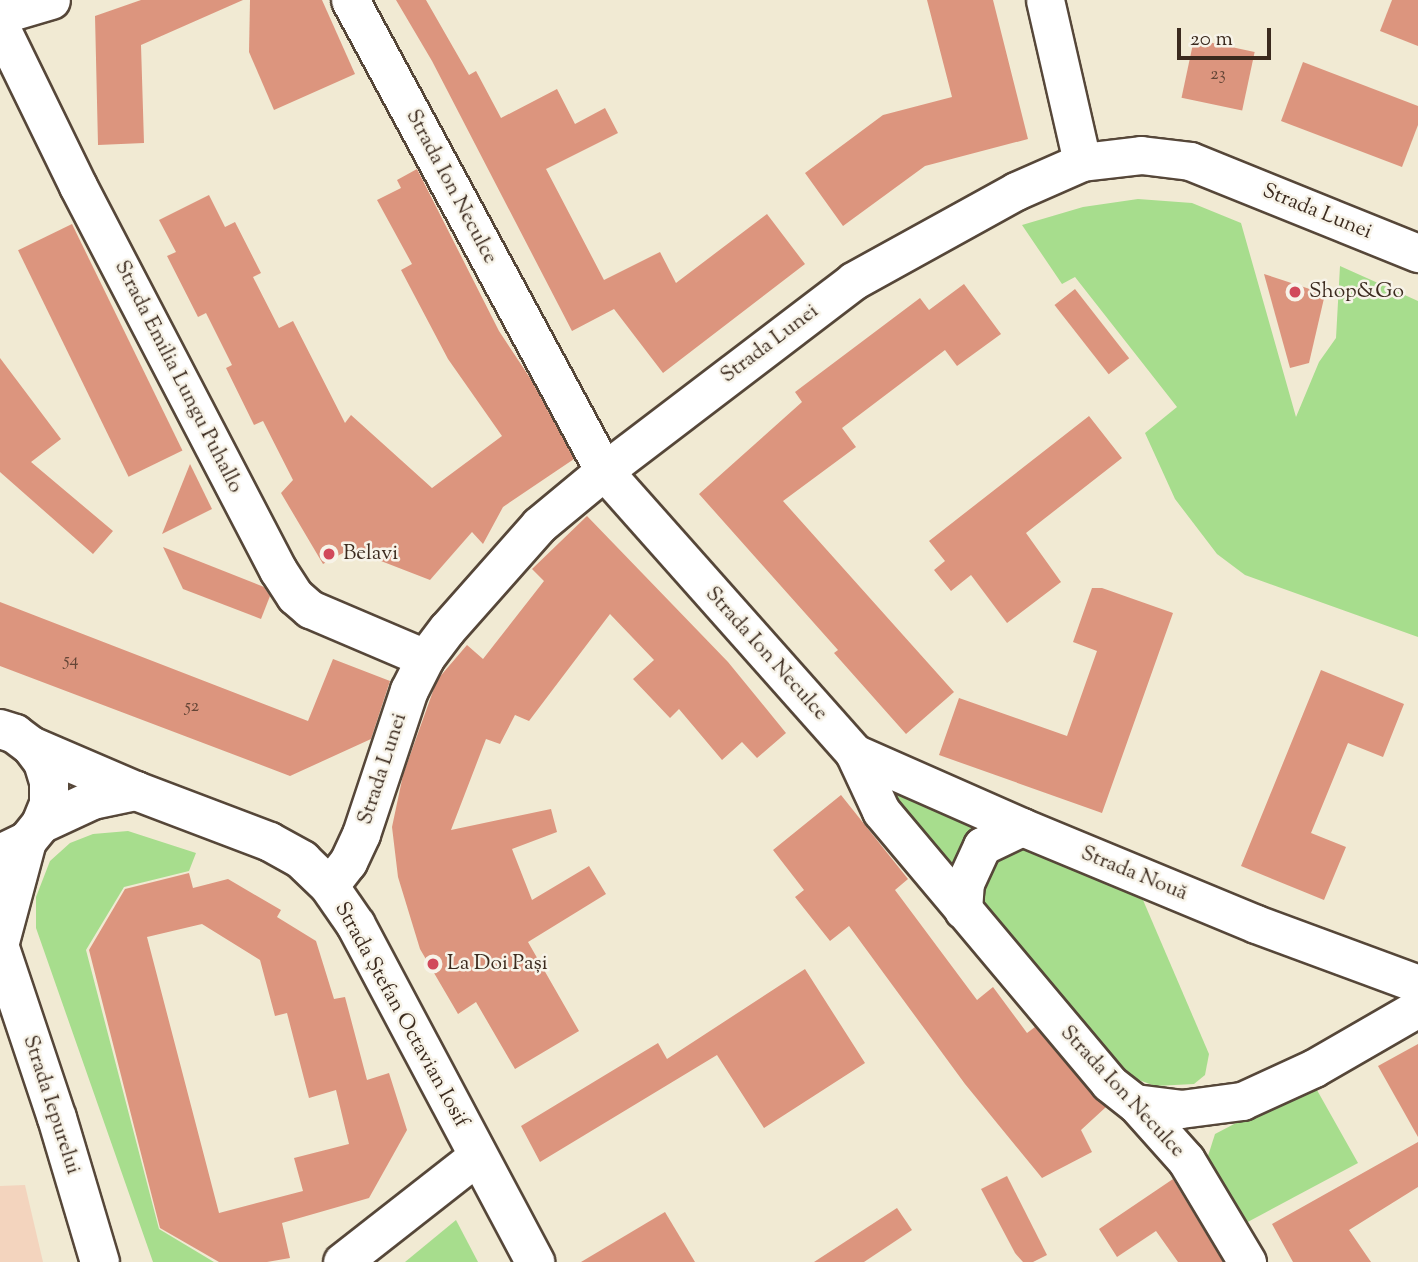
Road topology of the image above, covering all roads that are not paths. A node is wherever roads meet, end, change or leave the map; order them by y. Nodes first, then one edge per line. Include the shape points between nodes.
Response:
1 (51, 0) edge
2 (350, 0) edge
3 (1045, 0) edge
4 (0, 15) edge
5 (0, 26) edge
6 (1082, 162) junction
7 (1418, 253) edge
8 (604, 471) junction
9 (425, 658) junction
10 (16, 737) edge
11 (854, 753) junction
12 (136, 791) junction
13 (1021, 827) junction
14 (23, 839) edge
15 (329, 886) junction
16 (963, 909) junction
17 (0, 942) edge
18 (0, 948) edge
19 (1418, 984) edge
20 (1418, 1008) edge
21 (1135, 1103) junction
22 (1215, 1107) junction
23 (477, 1156) junction
24 (1186, 1160) junction
25 (100, 1262) edge
26 (342, 1262) edge
27 (535, 1262) edge
28 (1247, 1262) edge

1 - 4 street
2 - 8 street, Strada Ion Neculce
3 - 6 street
5 - 9 street, Strada Emilia Lungu Puhallo via 78,186 295,596 310,609
6 - 7 street, Strada Lunei via 1140,155 1190,161
6 - 8 street, Strada Lunei via 1016,191 853,281
8 - 9 street, Strada Lunei via 539,525
8 - 11 street, Strada Ion Neculce
9 - 15 street, Strada Lunei via 409,690 362,834
10 - 12 main road, Strada Ștefan Octavian Iosif
10 - 14 main road via 43,762 49,782 49,804
11 - 13 street, Strada Nouă
11 - 16 street, Strada Ion Neculce via 881,811
12 - 14 main road via 93,800
12 - 15 main road, Strada Ștefan Octavian Iosif via 270,842 302,860
13 - 16 street via 982,846 965,883
13 - 19 street, Strada Nouă via 1255,924
14 - 17 main road
15 - 23 main road, Strada Ștefan Octavian Iosif via 356,925
16 - 21 street, Strada Ion Neculce via 1109,1083
18 - 25 main road, Strada Iepurelui
20 - 22 street via 1314,1068 1242,1101
21 - 22 street via 1181,1110
21 - 24 street, Strada Ion Neculce
22 - 24 street via 1195,1123
23 - 26 street
23 - 27 main road, Strada Ștefan Octavian Iosif
24 - 28 street, Strada Ion Neculce

